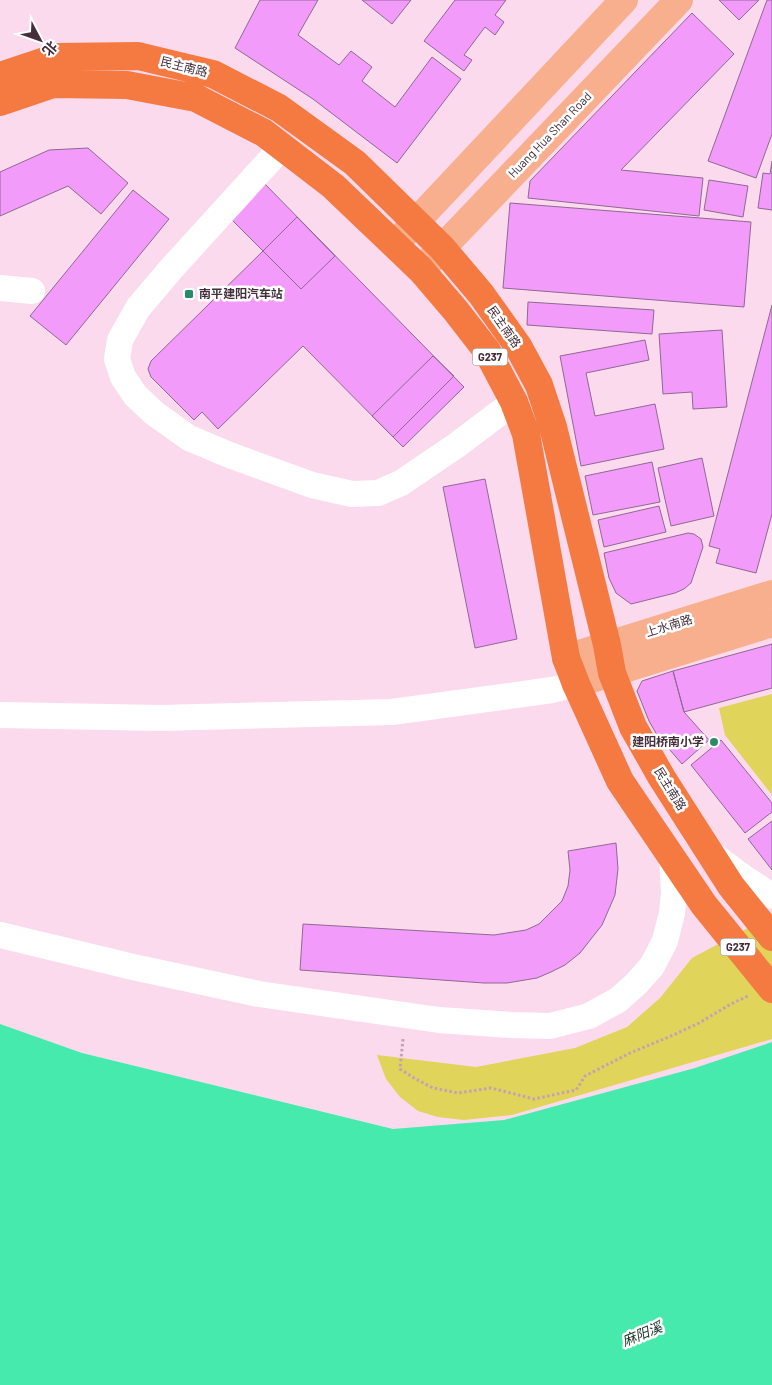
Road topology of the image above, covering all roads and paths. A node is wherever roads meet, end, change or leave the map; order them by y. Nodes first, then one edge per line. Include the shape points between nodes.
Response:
1 (624, 0) edge
2 (678, 0) edge
3 (0, 76) edge
4 (0, 102) edge
5 (282, 147) junction
6 (415, 222) junction
7 (395, 244) junction
8 (442, 248) junction
9 (421, 270) junction
10 (0, 288) edge
11 (32, 291) dead end
12 (514, 402) junction
13 (772, 594) edge
14 (772, 623) edge
15 (607, 645) junction
16 (566, 658) junction
17 (612, 673) junction
18 (576, 684) junction
19 (0, 716) edge
20 (710, 853) junction
21 (672, 856) junction
22 (772, 896) edge
23 (0, 935) edge
24 (772, 937) edge
25 (764, 991) edge
26 (406, 1015) junction

1 - 6 main road
2 - 8 main road, Huang Hua Shan Road
3 - 6 highway, 民主南路 / G237 via 57,57 138,56 213,74 279,108 347,158
4 - 5 highway, G237 via 53,84 127,85 196,98 264,133
5 - 7 highway, G237 via 333,186
5 - 12 street via 138,308 120,340 116,359 135,395 154,414 189,438 312,485 352,494 378,493 401,484
6 - 7 main road
6 - 8 highway, 民主南路 / G237
7 - 9 highway, G237
8 - 9 main road, Huang Hua Shan Road
8 - 15 highway, 民主南路 / G237 via 499,318 539,385 553,428
9 - 12 highway, G237 via 487,351
10 - 11 street
12 - 16 highway, G237 via 526,434
13 - 15 main road, 上水南路
14 - 17 main road
15 - 16 main road, 上水南路
15 - 17 highway, 民主南路 / G237
16 - 18 highway, G237
17 - 18 main road
17 - 20 highway, 民主南路 / G237 via 634,727
18 - 19 street via 392,712 161,718
18 - 21 highway, G237 via 620,781
20 - 22 street
20 - 24 highway, 民主南路 / G237 via 731,886
21 - 25 highway, G237
21 - 26 street via 674,892 665,940 652,966 618,1000 588,1016 550,1026
23 - 26 street via 259,994
25 - 26 path via 585,1076 576,1090 534,1099 491,1088 458,1093 433,1088 400,1069

